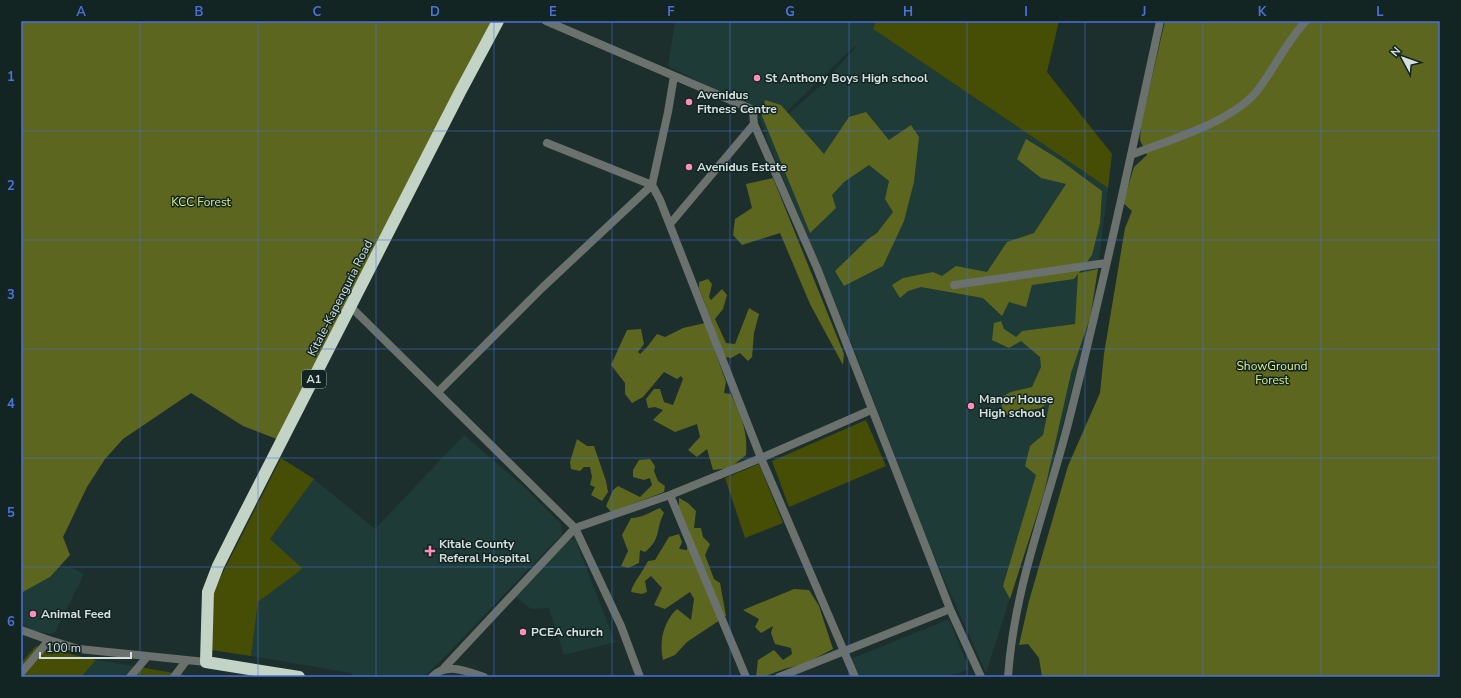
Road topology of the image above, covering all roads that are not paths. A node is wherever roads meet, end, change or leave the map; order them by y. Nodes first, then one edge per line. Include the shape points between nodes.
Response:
1 (498, 21) edge
2 (546, 21) edge
3 (1160, 21) edge
4 (1306, 21) edge
5 (674, 76) junction
6 (754, 124) junction
7 (547, 143) dead end
8 (1131, 155) junction
9 (652, 186) junction
10 (670, 224) junction
11 (1106, 263) junction
12 (954, 286) dead end
13 (351, 307) junction
14 (438, 392) junction
15 (871, 410) junction
16 (762, 458) junction
17 (670, 495) junction
18 (575, 528) junction
19 (950, 609) junction
20 (21, 630) edge
21 (49, 640) junction
22 (844, 651) junction
23 (147, 656) junction
24 (186, 661) junction
25 (206, 662) junction
26 (441, 672) edge
27 (21, 673) edge
28 (130, 677) edge
29 (174, 677) edge
30 (299, 677) edge
31 (432, 677) edge
32 (484, 677) edge
33 (640, 677) edge
34 (746, 677) edge
35 (779, 677) edge
36 (855, 677) edge
37 (981, 677) edge
38 (1008, 677) edge

1 - 13 highway, Kitale-Kapenguria Road / A1
2 - 5 street
3 - 8 street
4 - 8 street via 1283,49 1256,91 1238,108 1218,120
5 - 6 street via 749,108 753,111
5 - 9 street
6 - 10 street
6 - 15 street via 817,268
7 - 9 street
8 - 11 street
9 - 10 street
9 - 14 street via 542,288
10 - 16 street
11 - 12 street
11 - 38 street via 1096,314 1055,475 1033,544 1016,613
13 - 14 street
13 - 25 highway, Kitale-Kapenguria Road / A1 via 212,580 207,603
14 - 18 street
15 - 16 street
15 - 19 street
16 - 17 street
16 - 22 street
17 - 18 street
17 - 34 street
18 - 26 street
18 - 33 street via 621,626
19 - 22 street
19 - 37 street
20 - 21 street
21 - 23 street via 91,651
21 - 27 street
22 - 35 street
22 - 36 street
23 - 24 street
23 - 28 street
24 - 25 street
24 - 29 street
25 - 30 highway
26 - 31 street
26 - 32 street via 458,670

